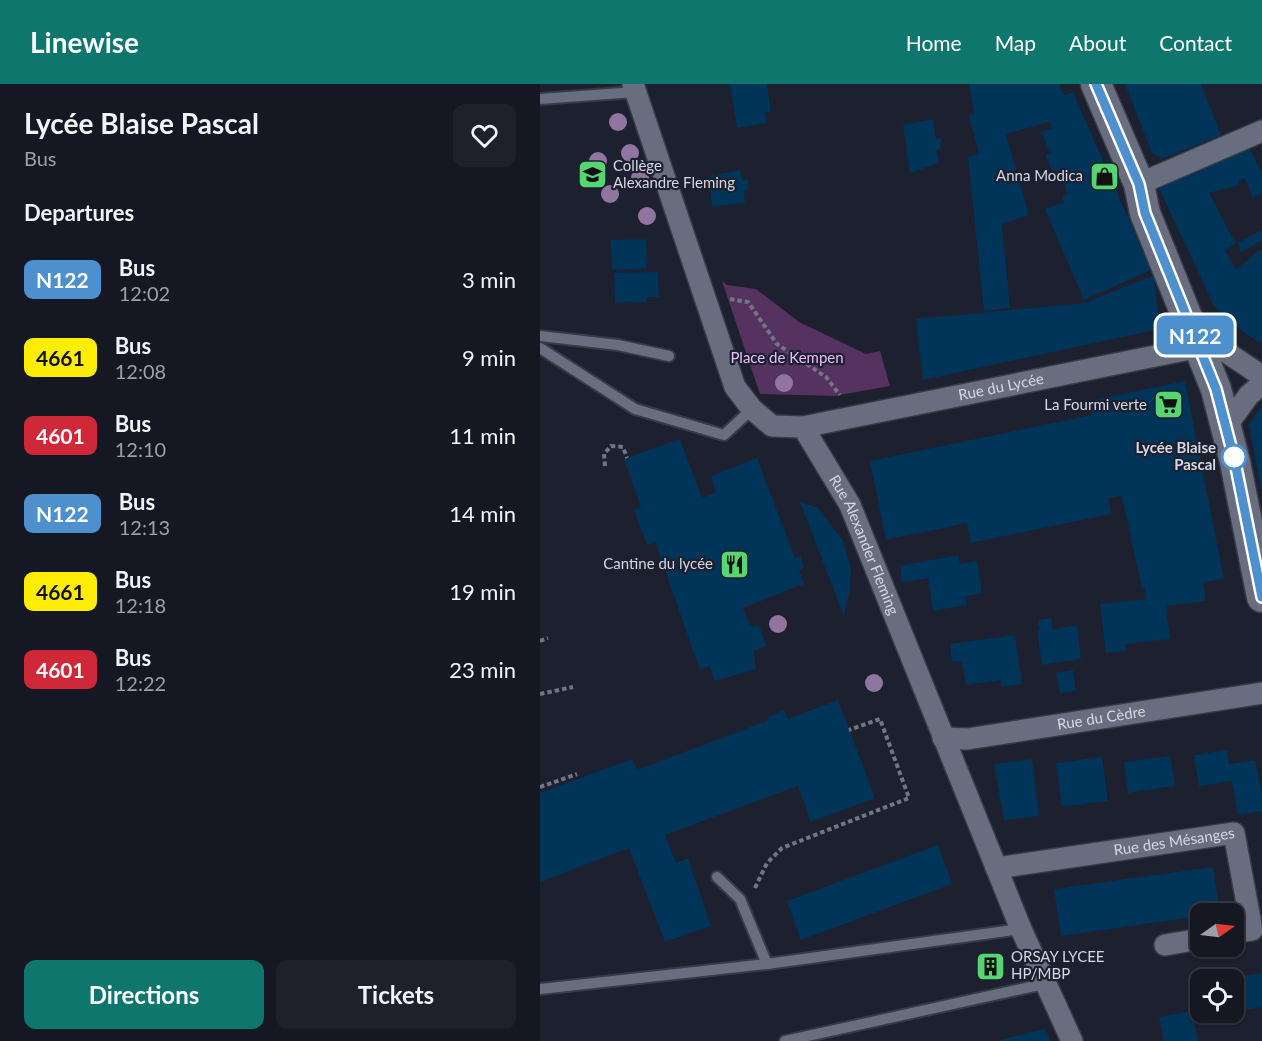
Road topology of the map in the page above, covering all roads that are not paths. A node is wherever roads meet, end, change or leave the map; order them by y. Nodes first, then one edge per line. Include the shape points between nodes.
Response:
1 (1096, 84) edge
2 (634, 88) edge
3 (540, 99) edge
4 (1262, 131) edge
5 (1139, 184) junction
6 (540, 336) edge
7 (1200, 347) junction
8 (540, 348) edge
9 (669, 356) dead end
10 (1262, 376) edge
11 (1262, 384) edge
12 (752, 409) junction
13 (1227, 425) junction
14 (803, 428) junction
15 (1262, 597) edge
16 (1262, 693) edge
17 (943, 738) junction
18 (996, 868) junction
19 (717, 877) dead end
20 (1021, 929) junction
21 (1244, 931) edge
22 (1190, 941) edge
23 (1165, 945) dead end
24 (767, 964) junction
25 (1044, 984) junction
26 (540, 989) edge
27 (784, 1041) edge
28 (1072, 1041) edge

1 - 5 main road
2 - 3 lane
2 - 12 street via 735,387
4 - 5 street
5 - 7 main road via 1145,213
6 - 9 lane via 618,345
7 - 10 street via 1223,350
7 - 13 main road
7 - 14 street, Rue du Lycée
8 - 12 lane via 635,409 724,435
11 - 13 street
12 - 14 street via 772,426
13 - 15 main road
14 - 17 street, Rue Alexander Fleming via 850,505
16 - 17 street, Rue du Cèdre via 967,739
17 - 18 street, Rue Alexander Fleming
18 - 20 street, Rue Alexander Fleming
18 - 21 street, Rue des Mésanges via 1234,832 1252,930
19 - 24 lane via 740,899
20 - 24 lane
20 - 25 street, Rue Alexander Fleming
22 - 23 street
24 - 26 lane
25 - 27 lane
25 - 28 street, Rue Alexander Fleming

